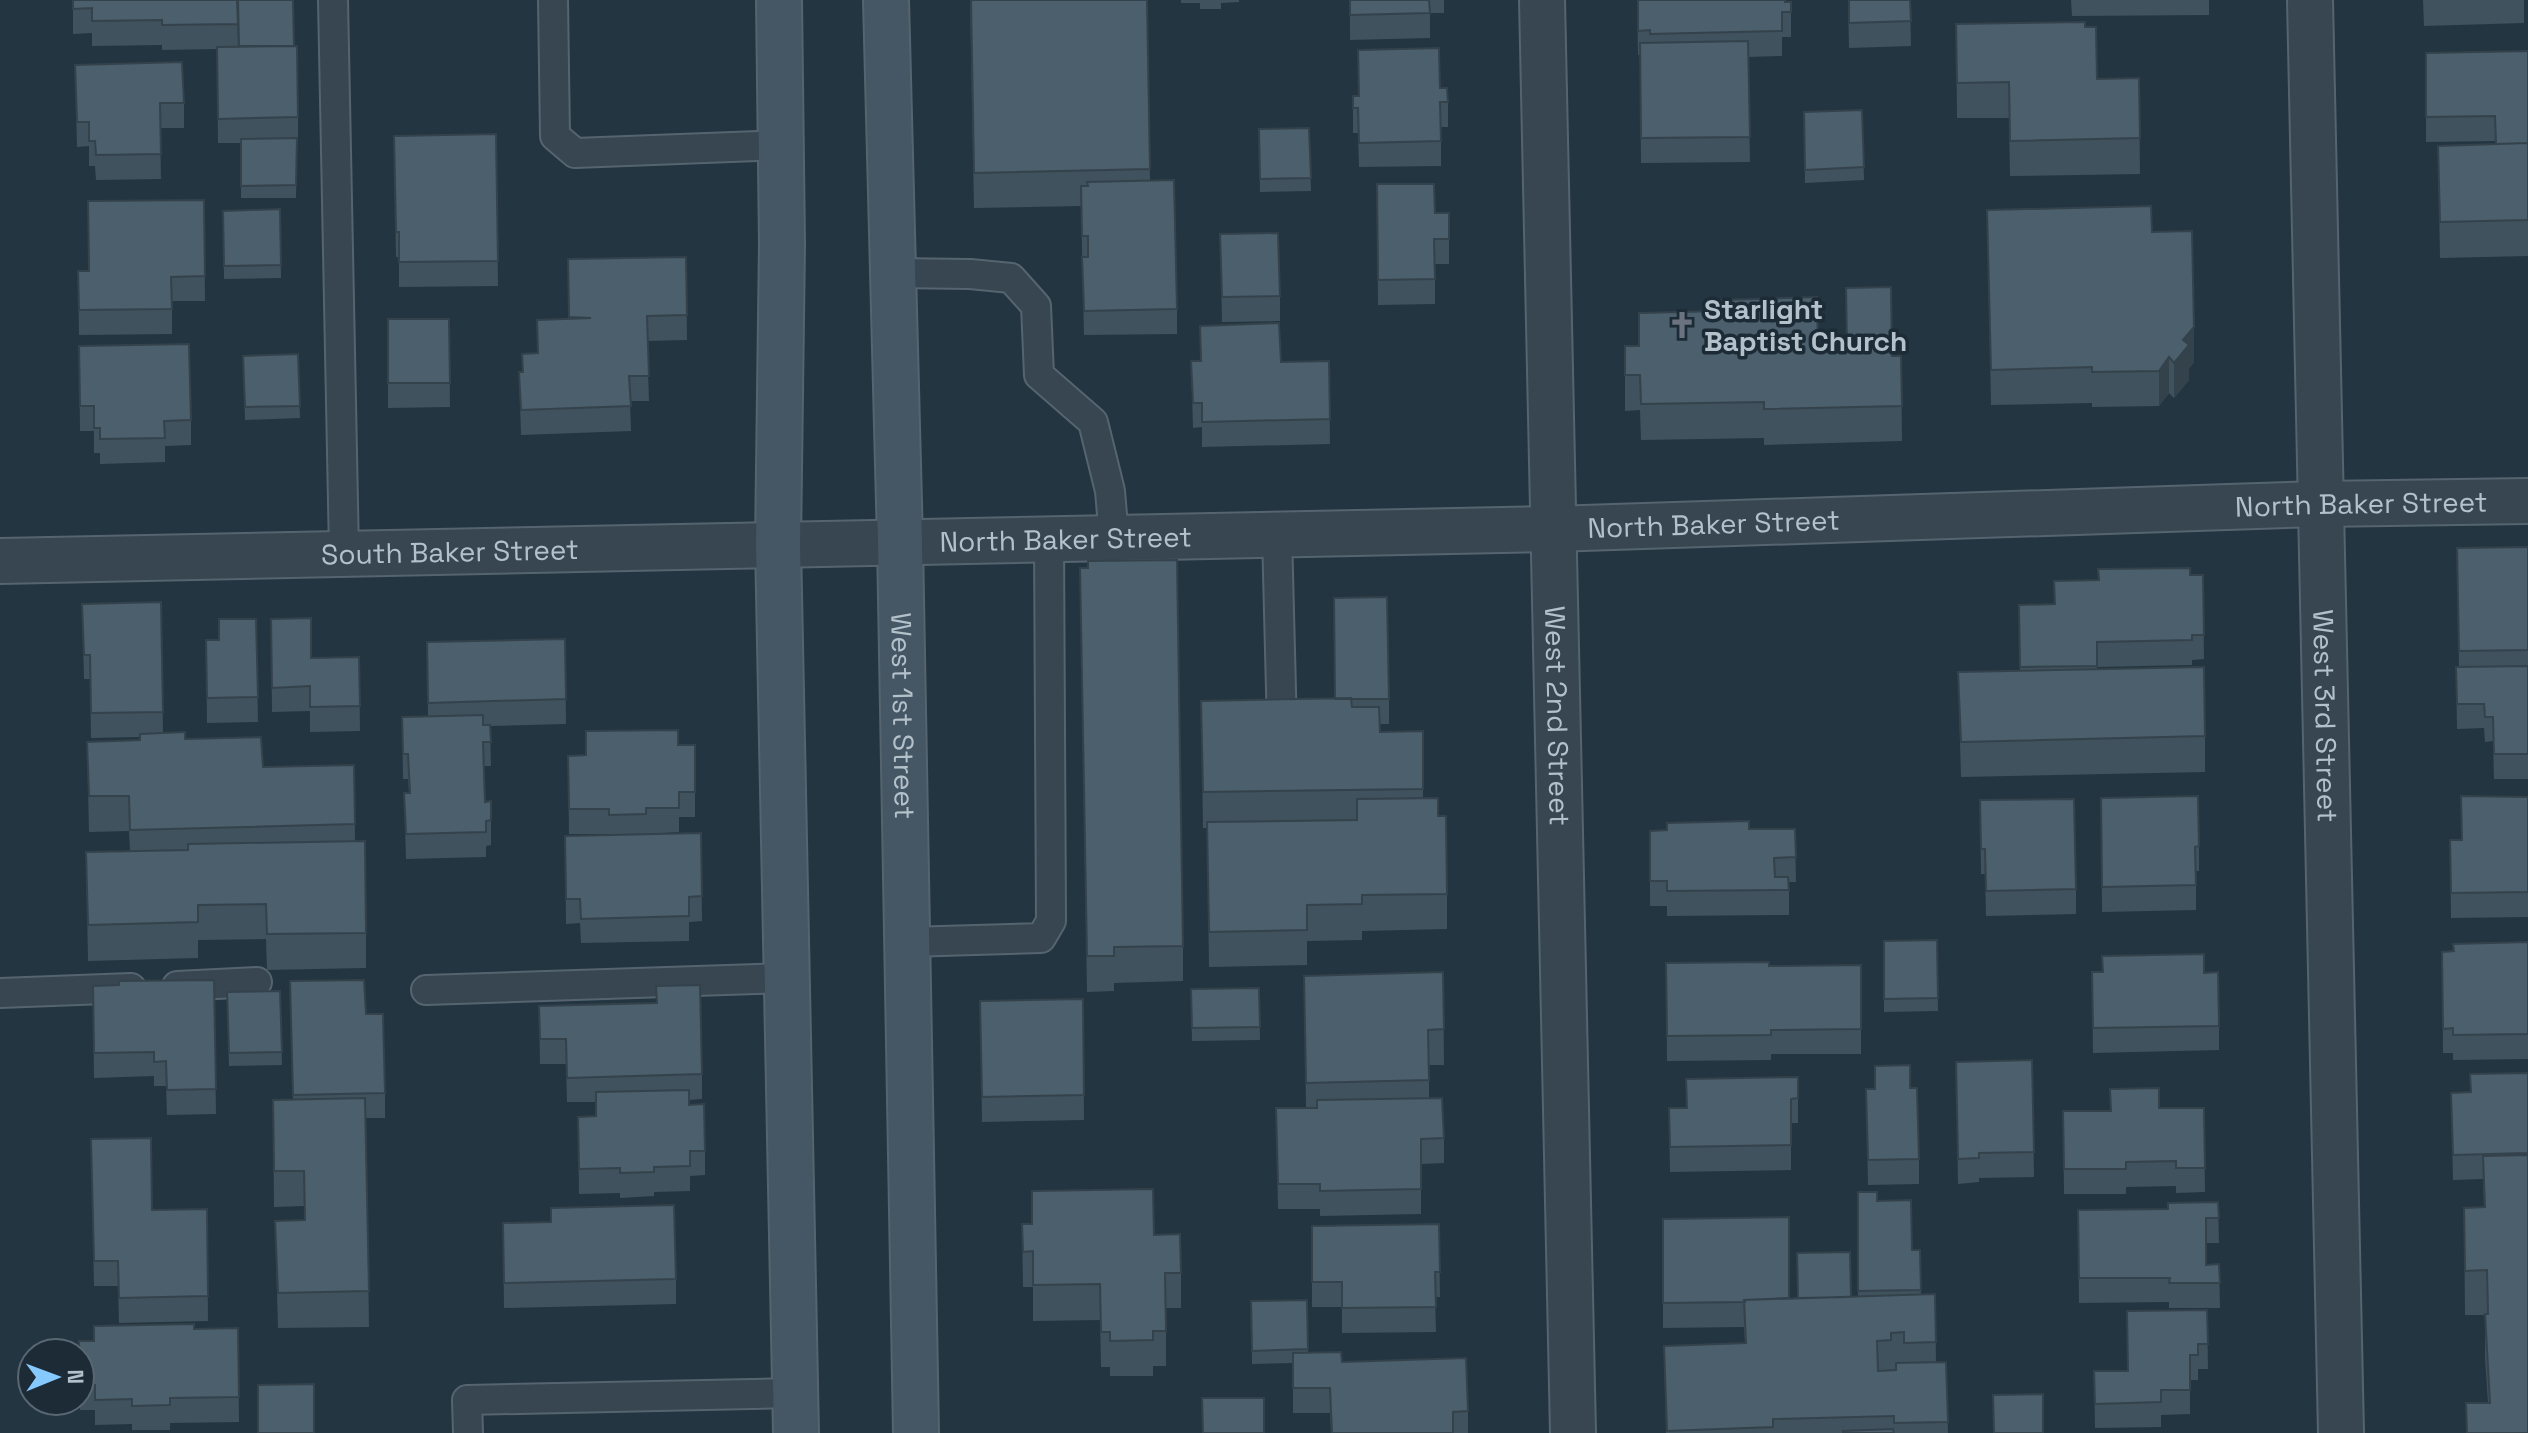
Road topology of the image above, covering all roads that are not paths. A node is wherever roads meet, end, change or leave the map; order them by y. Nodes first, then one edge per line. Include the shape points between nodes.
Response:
1 (333, 0) edge
2 (553, 0) edge
3 (779, 0) edge
4 (886, 0) edge
5 (1542, 0) edge
6 (2310, 0) edge
7 (781, 145) junction
8 (893, 273) junction
9 (2528, 501) edge
10 (2320, 504) junction
11 (1553, 529) junction
12 (1277, 534) junction
13 (1114, 538) junction
14 (1049, 539) junction
15 (900, 542) junction
16 (778, 544) junction
17 (344, 553) junction
18 (0, 561) edge
19 (1282, 729) edge
20 (907, 942) junction
21 (787, 978) junction
22 (257, 982) dead end
23 (426, 990) dead end
24 (0, 993) edge
25 (795, 1413) edge
26 (468, 1433) edge
27 (916, 1433) edge
28 (1573, 1433) edge
29 (2341, 1433) edge

1 - 17 lane
2 - 7 lane via 555,136 575,153
3 - 7 main road
4 - 8 main road, West 1st Street
5 - 11 street, West 2nd Street
6 - 10 street, West 3rd Street
7 - 16 main road
8 - 13 lane via 1011,278 1036,306 1039,375 1093,422 1110,491
8 - 15 main road, West 1st Street
9 - 10 street, North Baker Street
10 - 11 street, North Baker Street
10 - 29 street, West 3rd Street
11 - 12 street, North Baker Street
11 - 28 street, West 2nd Street
12 - 13 street, North Baker Street
12 - 19 lane
13 - 14 street, North Baker Street
14 - 15 street, North Baker Street
14 - 20 lane via 1051,921 1041,938
15 - 16 street, South Baker Street
15 - 20 main road, West 1st Street
16 - 17 street, South Baker Street
16 - 21 main road
17 - 18 street, South Baker Street
20 - 27 main road, West 1st Street
21 - 23 lane
21 - 25 main road
22 - 24 lane
25 - 26 lane via 467,1400

